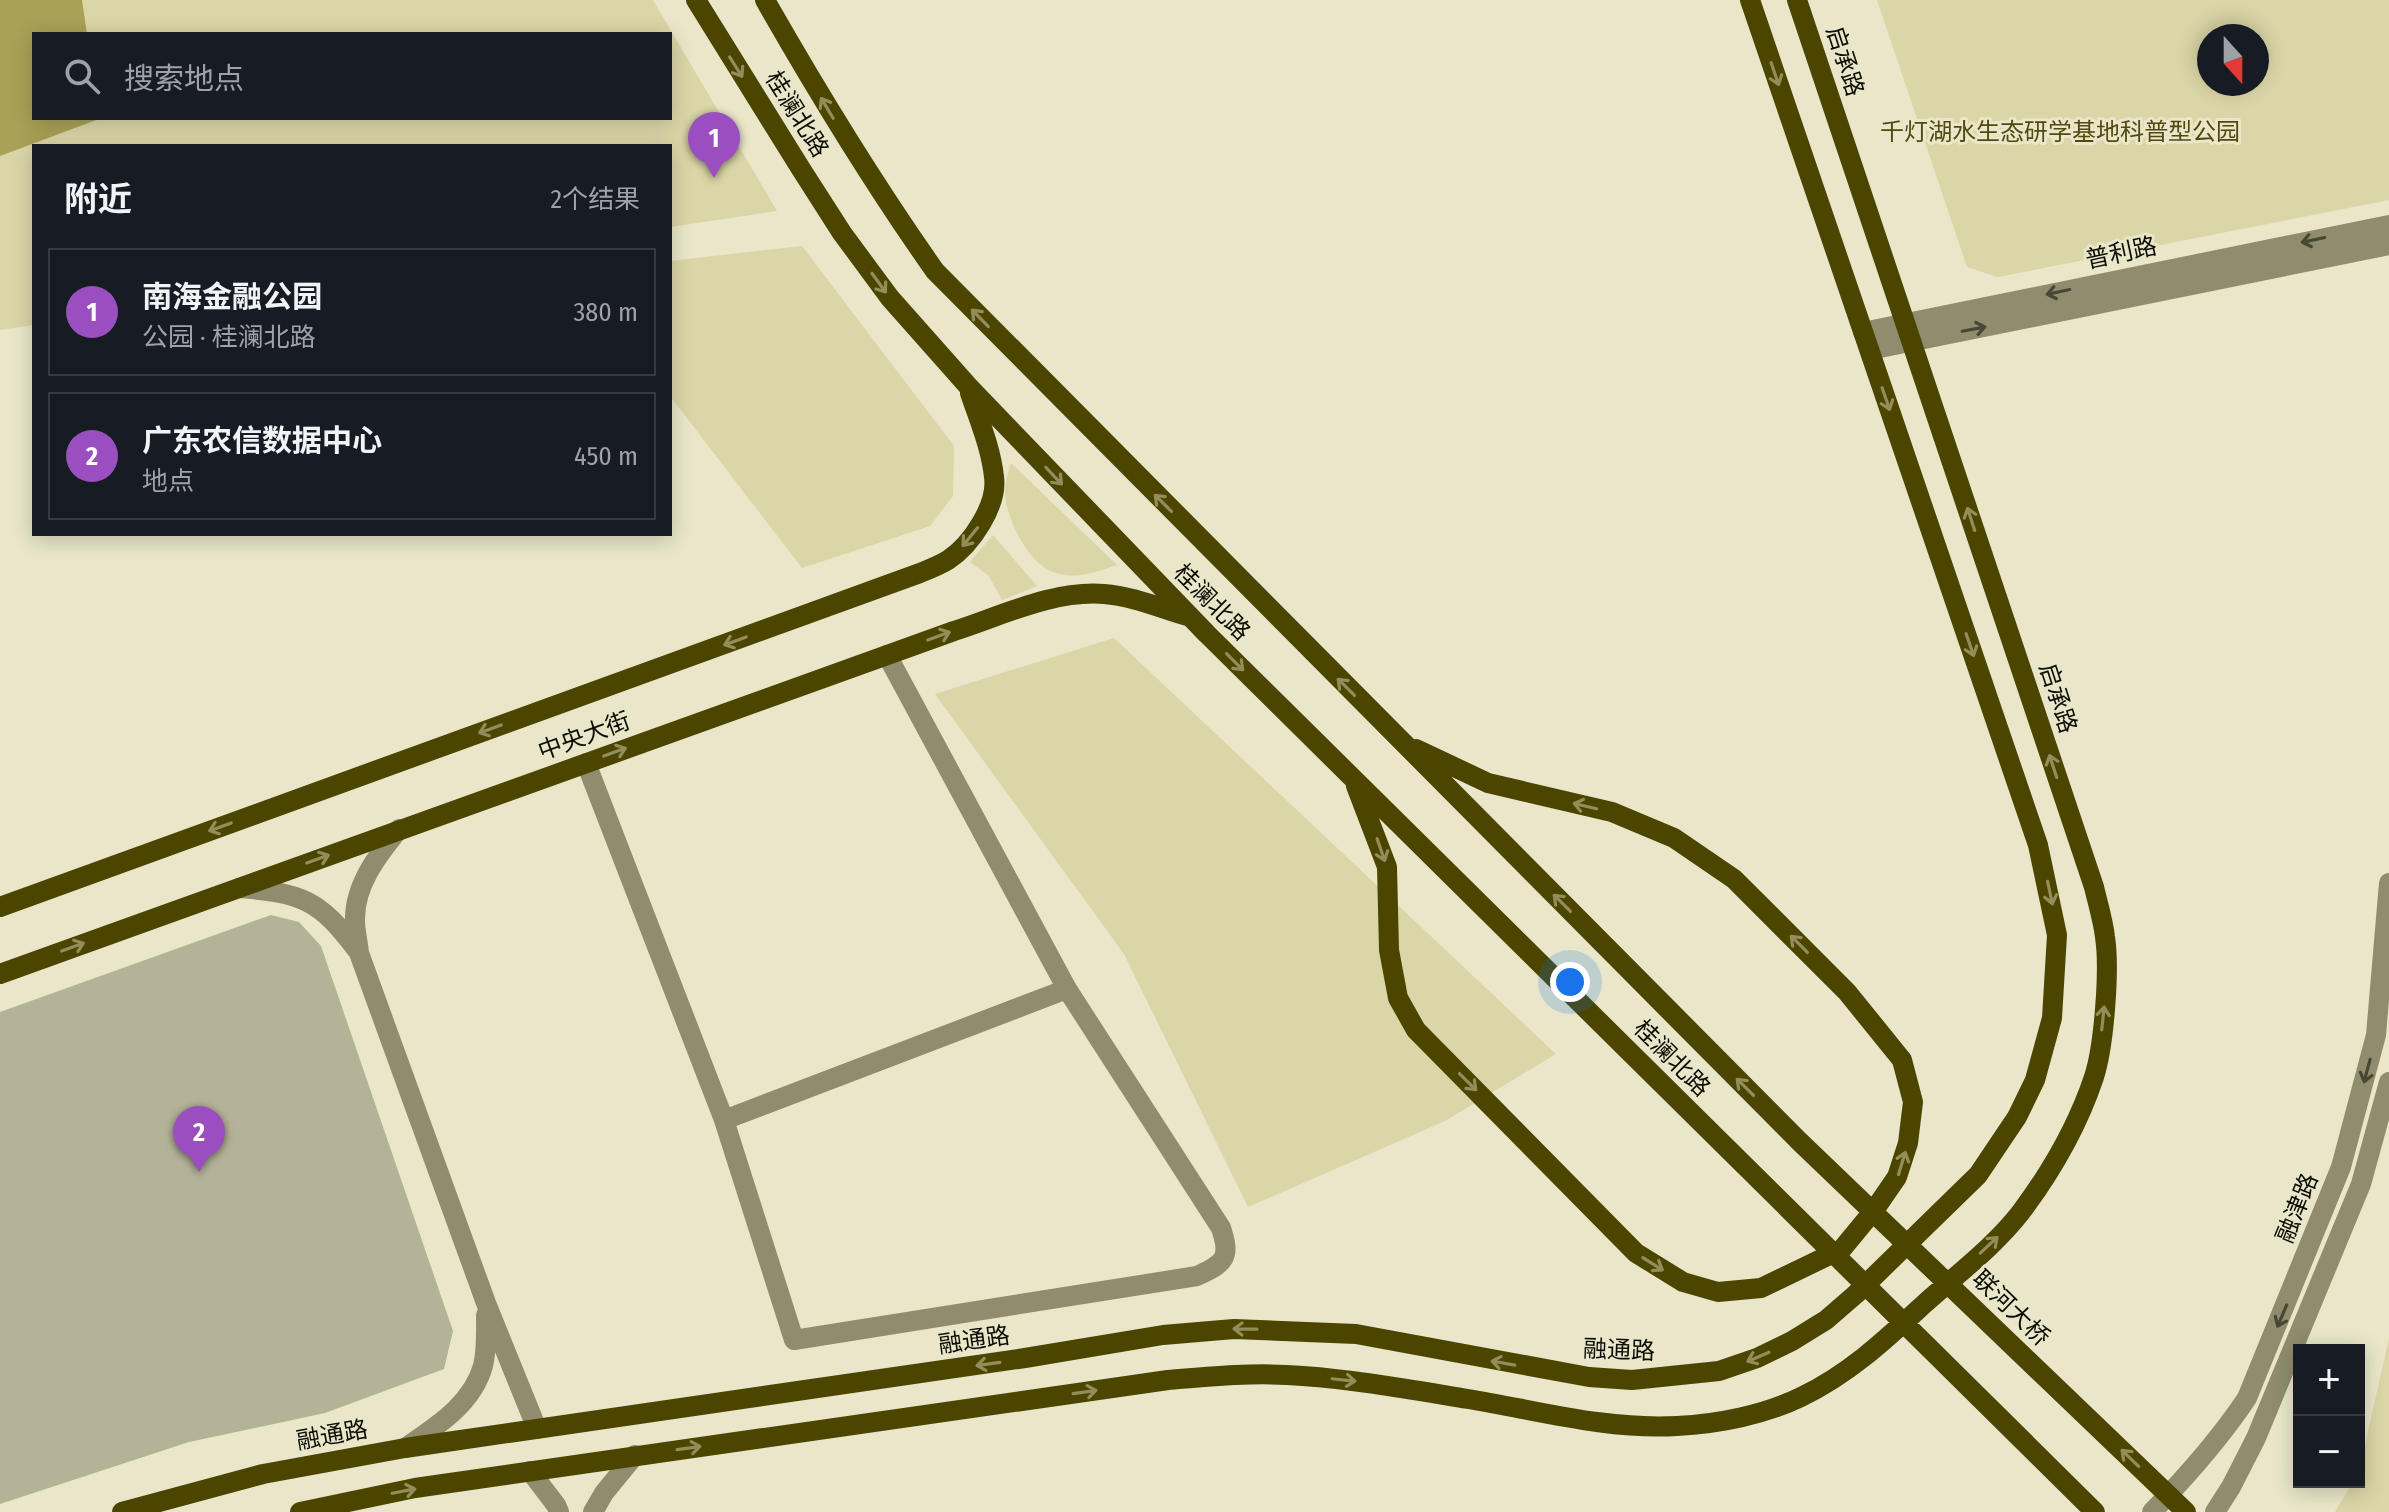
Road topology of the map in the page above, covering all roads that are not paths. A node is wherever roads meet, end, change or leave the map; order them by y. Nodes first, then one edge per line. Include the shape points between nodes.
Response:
1 (696, 0) edge
2 (765, 0) edge
3 (1750, 0) edge
4 (1797, 0) edge
5 (2389, 225) edge
6 (2389, 245) edge
7 (1908, 332) junction
8 (1866, 341) junction
9 (968, 386) junction
10 (1191, 617) junction
11 (887, 655) junction
12 (1401, 742) junction
13 (586, 763) junction
14 (1352, 778) junction
15 (399, 829) junction
16 (2389, 883) edge
17 (238, 888) junction
18 (0, 907) edge
19 (359, 953) junction
20 (0, 974) edge
21 (1067, 989) junction
22 (2389, 1082) edge
23 (724, 1120) junction
24 (1800, 1142) joint
25 (486, 1303) junction
26 (537, 1429) junction
27 (405, 1448) junction
28 (635, 1455) junction
29 (530, 1471) junction
30 (122, 1512) edge
31 (300, 1512) edge
32 (559, 1512) edge
33 (593, 1512) edge
34 (2095, 1512) edge
35 (2152, 1512) edge
36 (2186, 1512) edge
37 (2215, 1512) edge

1 -> 9 main road, 桂澜北路 via 842,233 890,298
12 -> 2 main road, 桂澜北路 via 935,271 830,114
3 -> 8 main road
4 - 7 main road, 启承路
5 -> 7 street, 普利路
7 -> 6 street, 普利路
7 - 8 street, 普利路
28 -> 7 main road, 启承路 via 1168,1380 1236,1375 1359,1381 1590,1421 1676,1426 1761,1412 1799,1398 1870,1354 1997,1238 2064,1146 2095,1073 2107,980 2106,939 2094,887
8 -> 26 main road, 融通路 via 2038,845 2057,935 2052,1018 2035,1080 2017,1117 1978,1175 1826,1320 1757,1358 1719,1371 1674,1377 1589,1377 1356,1334 1234,1329 1163,1335
9 -> 10 main road, 桂澜北路
9 -> 18 main road, 中央大街 via 995,480 974,536 950,559
11 -> 10 main road, 中央大街 via 1076,594 1106,594
10 -> 14 main road, 桂澜北路
13 -> 11 main road, 中央大街
11 - 21 street
14 -> 12 main road via 1387,867 1389,950 1398,998 1416,1030 1636,1253 1683,1282 1718,1292 1761,1288 1842,1249 1897,1177 1913,1102 1902,1060 1847,992 1734,879 1674,838 1612,812 1488,783
24 -> 12 main road, 桂澜北路
13 - 15 main road, 中央大街
13 - 23 street
14 - 34 main road, 桂澜北路
17 -> 15 main road, 中央大街
15 - 19 street via 359,891
16 -> 35 street, 融津路 via 2376,1035 2341,1167 2247,1398 2202,1460
17 - 19 street via 278,891 305,900 327,914
20 -> 17 main road, 中央大街
19 - 25 street
21 - 23 street
21 - 23 street via 1221,1228 1225,1260 1215,1268 1197,1276 794,1340
22 - 37 street, 融津路 via 2361,1184 2256,1438
36 -> 24 main road, 联河大桥
25 - 26 street
25 - 27 street via 483,1366 475,1386 440,1424
26 - 27 main road, 融通路
27 - 30 main road, 融通路 via 263,1474
28 - 29 main road
28 - 33 street
31 -> 29 main road
29 - 32 street

